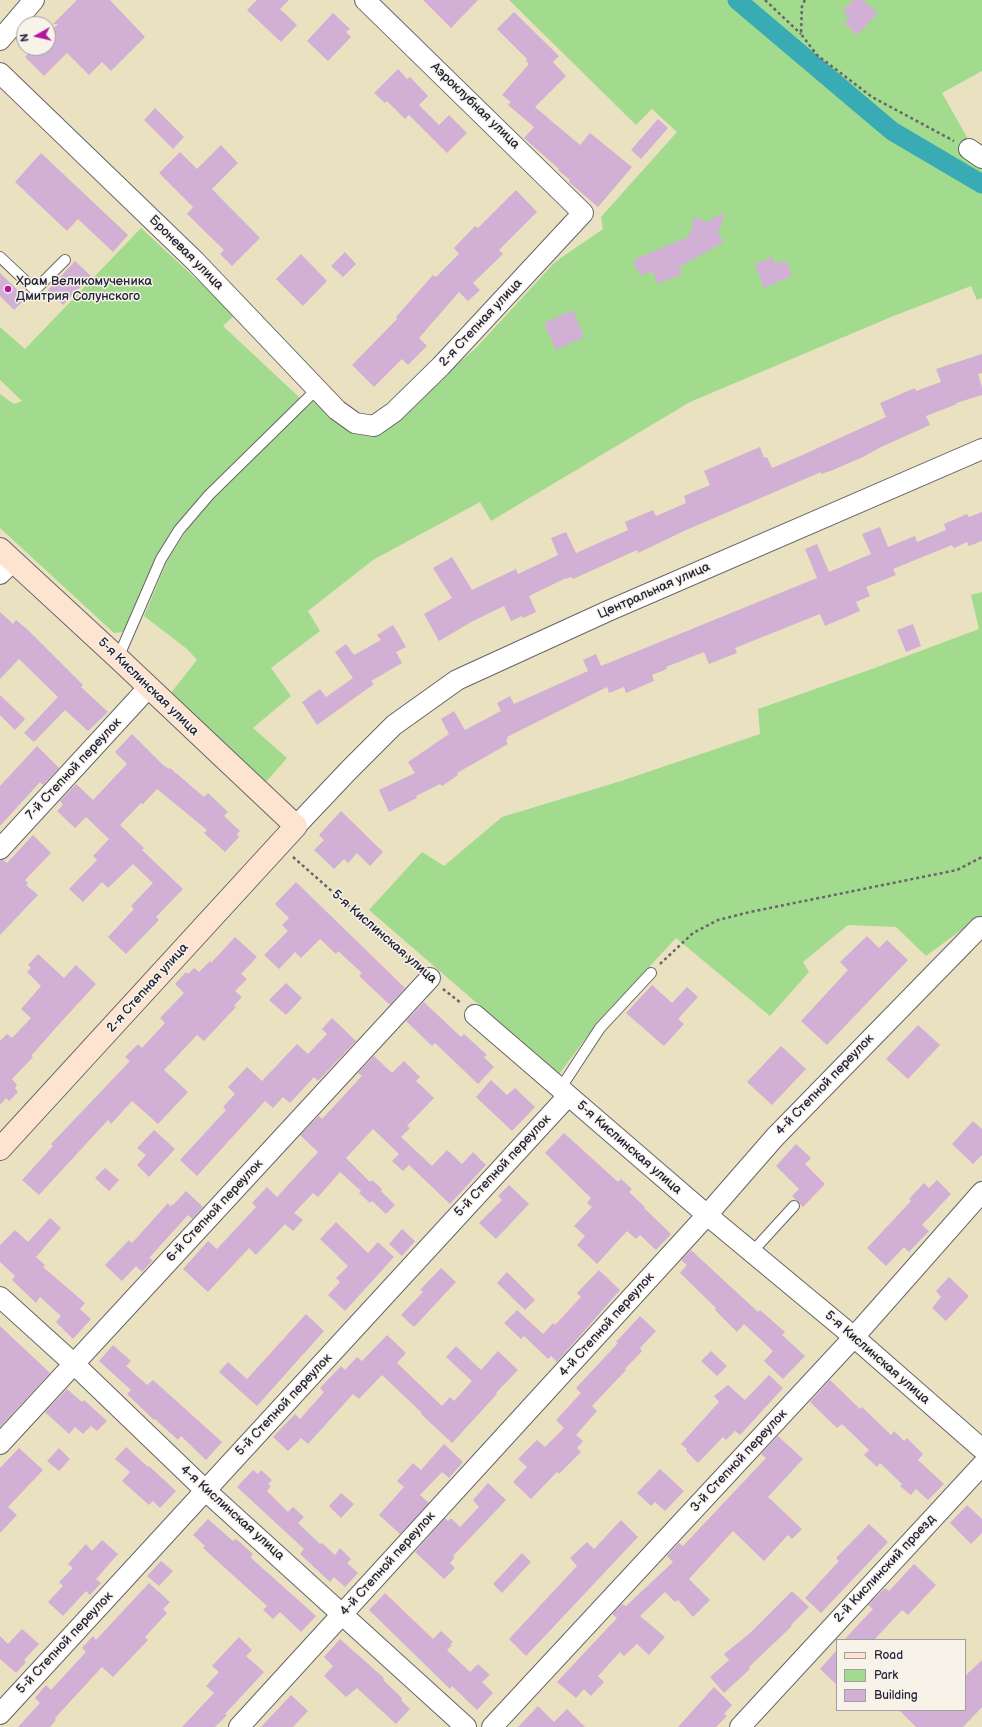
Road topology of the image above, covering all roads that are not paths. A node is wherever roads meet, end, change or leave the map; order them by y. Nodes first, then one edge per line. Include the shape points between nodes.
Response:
1 (34, 0) edge
2 (365, 0) edge
3 (0, 40) edge
4 (0, 73) edge
5 (583, 213) joint
6 (0, 257) edge
7 (65, 260) dead end
8 (317, 390) junction
9 (374, 426) joint
10 (982, 449) edge
11 (4, 561) edge
12 (118, 658) junction
13 (148, 688) junction
14 (296, 826) junction
15 (0, 849) edge
16 (981, 928) edge
17 (651, 973) road end
18 (430, 978) road end
19 (475, 1015) road end
20 (564, 1092) junction
21 (0, 1149) edge
22 (982, 1192) edge
23 (794, 1206) dead end
24 (707, 1215) junction
25 (752, 1252) junction
26 (0, 1297) edge
27 (854, 1337) junction
28 (74, 1364) junction
29 (0, 1444) edge
30 (982, 1449) edge
31 (982, 1465) edge
32 (205, 1490) junction
33 (343, 1614) junction
34 (0, 1714) edge
35 (239, 1727) edge
36 (466, 1727) edge
37 (492, 1727) edge
38 (740, 1727) edge

1 - 3 street
2 - 5 street, Аэроклубная улица
4 - 8 street, Броневая улица via 195,261
5 - 9 street, 2-я Степная улица via 441,366 394,412
6 - 7 lane via 36,290
8 - 9 street, Броневая улица via 355,423
8 - 12 lane via 209,495 179,530 162,560
10 - 14 street, Центральная улица via 457,680 394,725
11 - 12 street, 5-я Кислинская улица
12 - 13 street, 5-я Кислинская улица
13 - 14 street, 5-я Кислинская улица
13 - 15 street, 7-й Степной переулок
14 - 21 street, 2-я Степная улица
16 - 24 street, 4-й Степной переулок via 775,1137
17 - 20 lane via 600,1028
18 - 28 street, 6-й Степной переулок
19 - 20 street, 5-я Кислинская улица
20 - 24 street, 5-я Кислинская улица
20 - 32 street, 5-й Степной переулок
22 - 27 street, 3-й Степной переулок
23 - 25 lane
24 - 25 street, 5-я Кислинская улица
24 - 33 street, 4-й Степной переулок
25 - 27 street, 5-я Кислинская улица
26 - 28 street, 4-я Кислинская улица
27 - 30 street, 5-я Кислинская улица
27 - 37 street, 3-й Степной переулок
28 - 29 street, 6-й Степной переулок
28 - 32 street, 4-я Кислинская улица
31 - 38 street, 2-й Кислинский проезд
32 - 33 street, 4-я Кислинская улица
32 - 34 street, 5-й Степной переулок
33 - 35 street, 4-й Степной переулок
33 - 36 street, 4-я Кислинская улица

